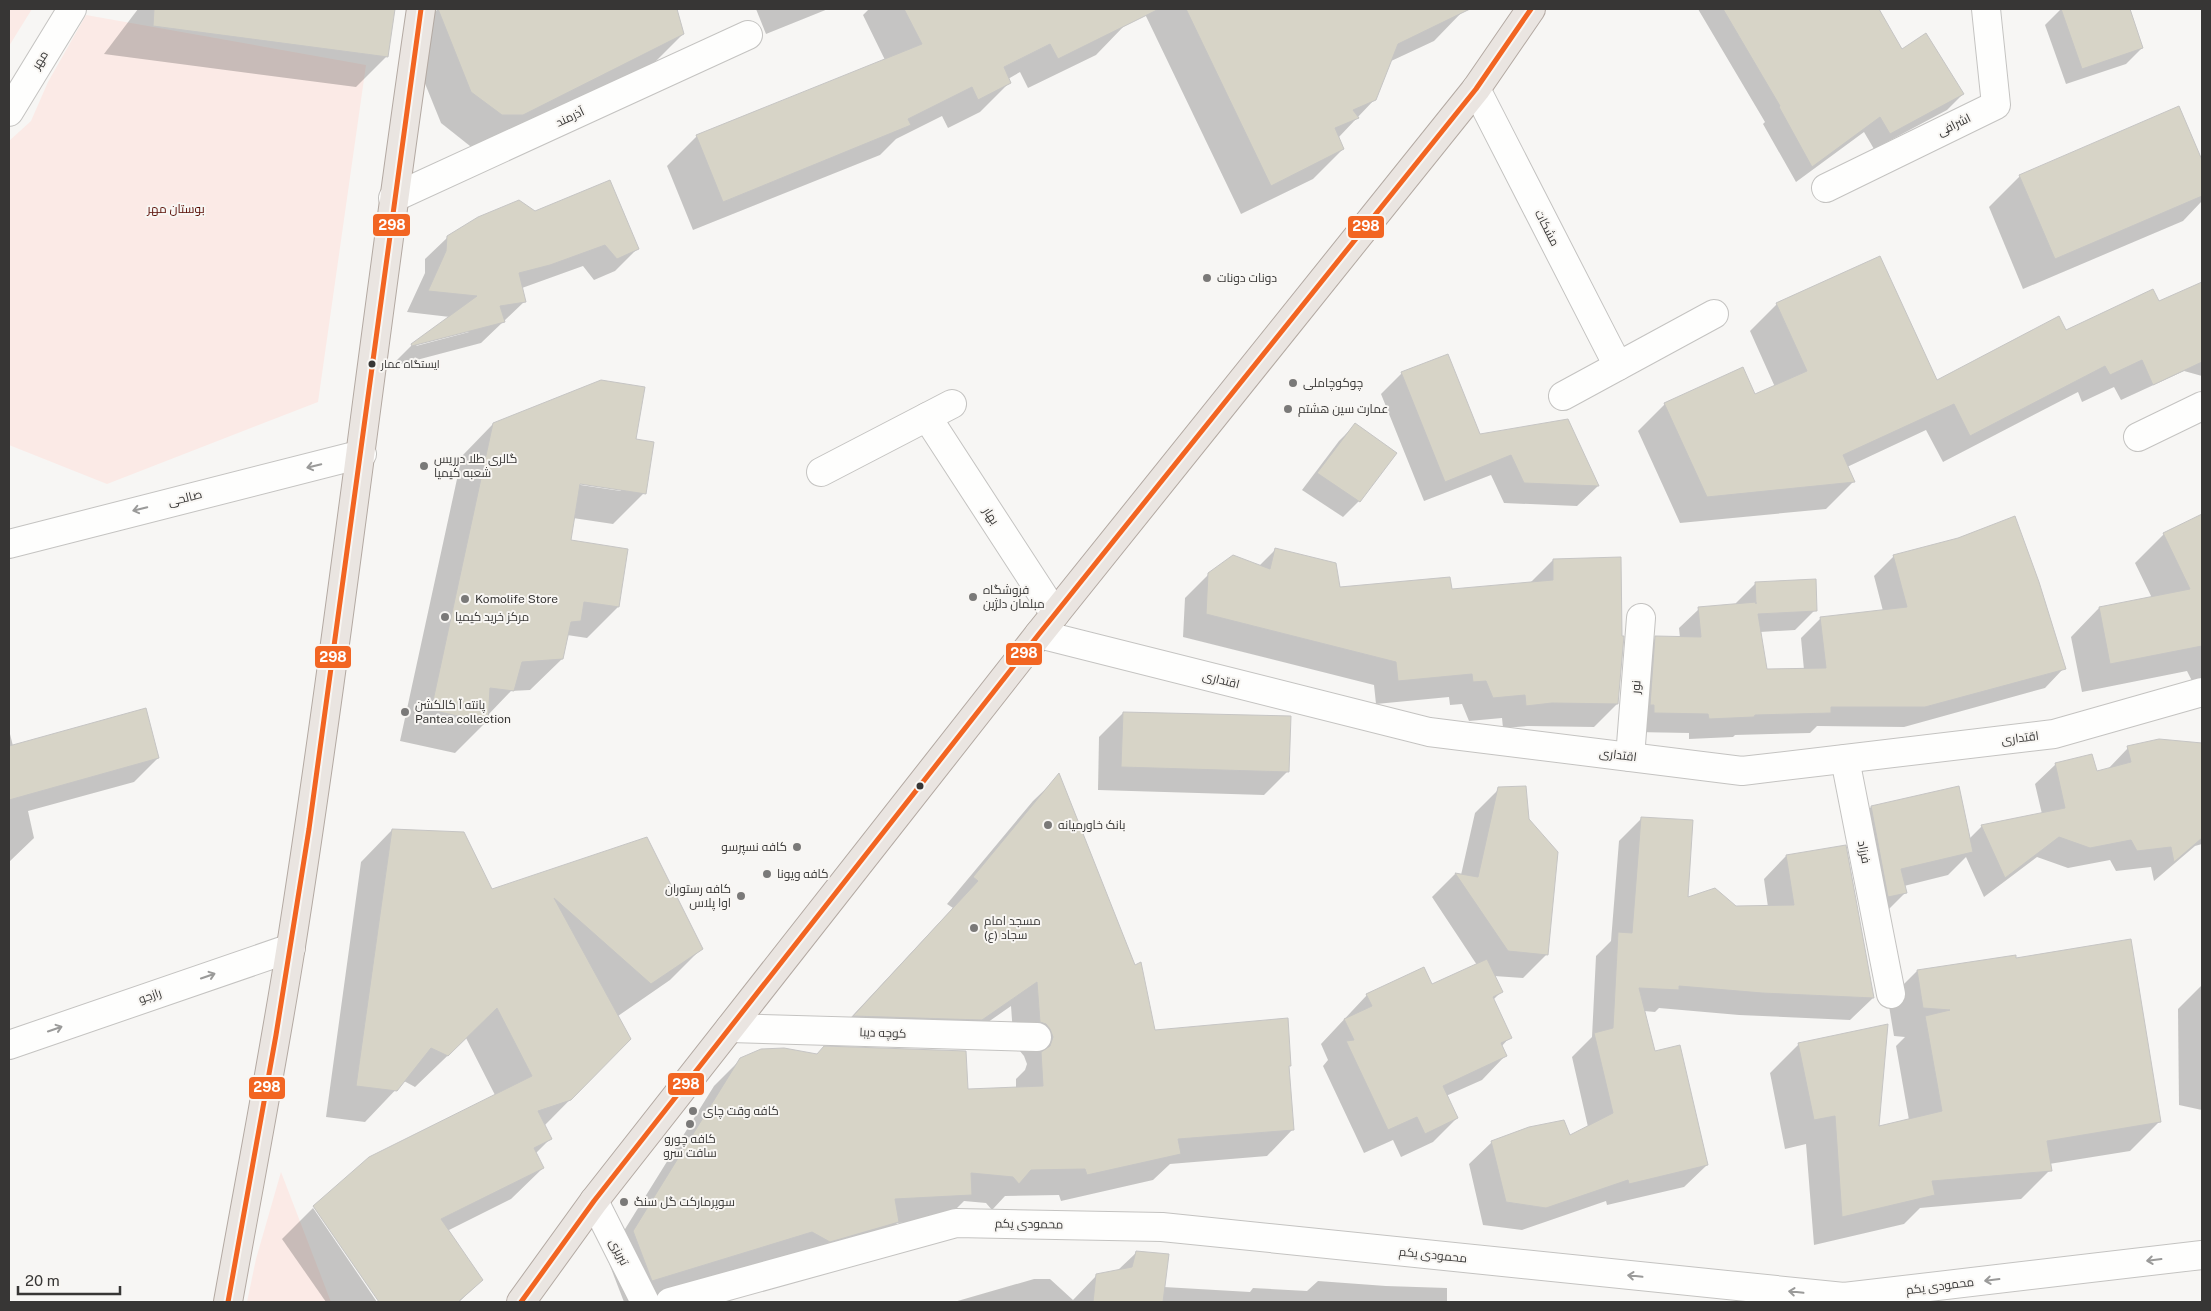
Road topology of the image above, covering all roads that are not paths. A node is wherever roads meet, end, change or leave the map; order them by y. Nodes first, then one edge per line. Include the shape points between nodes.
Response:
1 (72, 9) edge
2 (421, 9) edge
3 (1531, 9) edge
4 (1986, 9) edge
5 (748, 35) dead end
6 (1476, 89) junction
7 (9, 112) edge
8 (1826, 188) dead end
9 (393, 198) junction
10 (1714, 314) dead end
11 (1618, 366) junction
12 (1563, 396) dead end
13 (952, 404) dead end
14 (2202, 406) edge
15 (927, 417) junction
16 (2138, 437) dead end
17 (362, 454) junction
18 (822, 472) dead end
19 (9, 544) edge
20 (1641, 618) dead end
21 (1047, 624) junction
22 (2202, 692) edge
23 (1630, 757) junction
24 (1846, 759) junction
25 (291, 948) junction
26 (1891, 994) dead end
27 (730, 1028) junction
28 (1037, 1037) dead end
29 (9, 1045) edge
30 (594, 1201) junction
31 (2202, 1255) edge
32 (228, 1302) edge
33 (521, 1302) edge
34 (645, 1302) edge
35 (670, 1302) edge

1 - 7 street, مهر
2 - 9 main road
3 - 6 main road
4 - 8 street, اشرافی via 1996,105
5 - 9 street, آذرمند
6 - 11 street, مشکات
6 - 21 main road
9 - 17 main road
10 - 11 street
11 - 12 street
13 - 15 street
14 - 16 street
15 - 18 street
15 - 21 street, بهار
17 -> 19 street, صالحی
17 - 25 main road
20 - 23 street, نور
21 - 23 street, اقتداری via 1429,732
21 - 27 main road
22 - 24 street, اقتداری via 2054,734
23 - 24 street, اقتداری via 1742,771
24 - 26 street, فرزاد
29 -> 25 street, رازجو
25 - 32 main road
27 - 28 street, کوچه دیبا
27 - 30 main road
30 - 33 main road
30 - 34 street, تبریزی
31 -> 35 street, محمودی یکم via 1844,1297 1162,1227 956,1223

